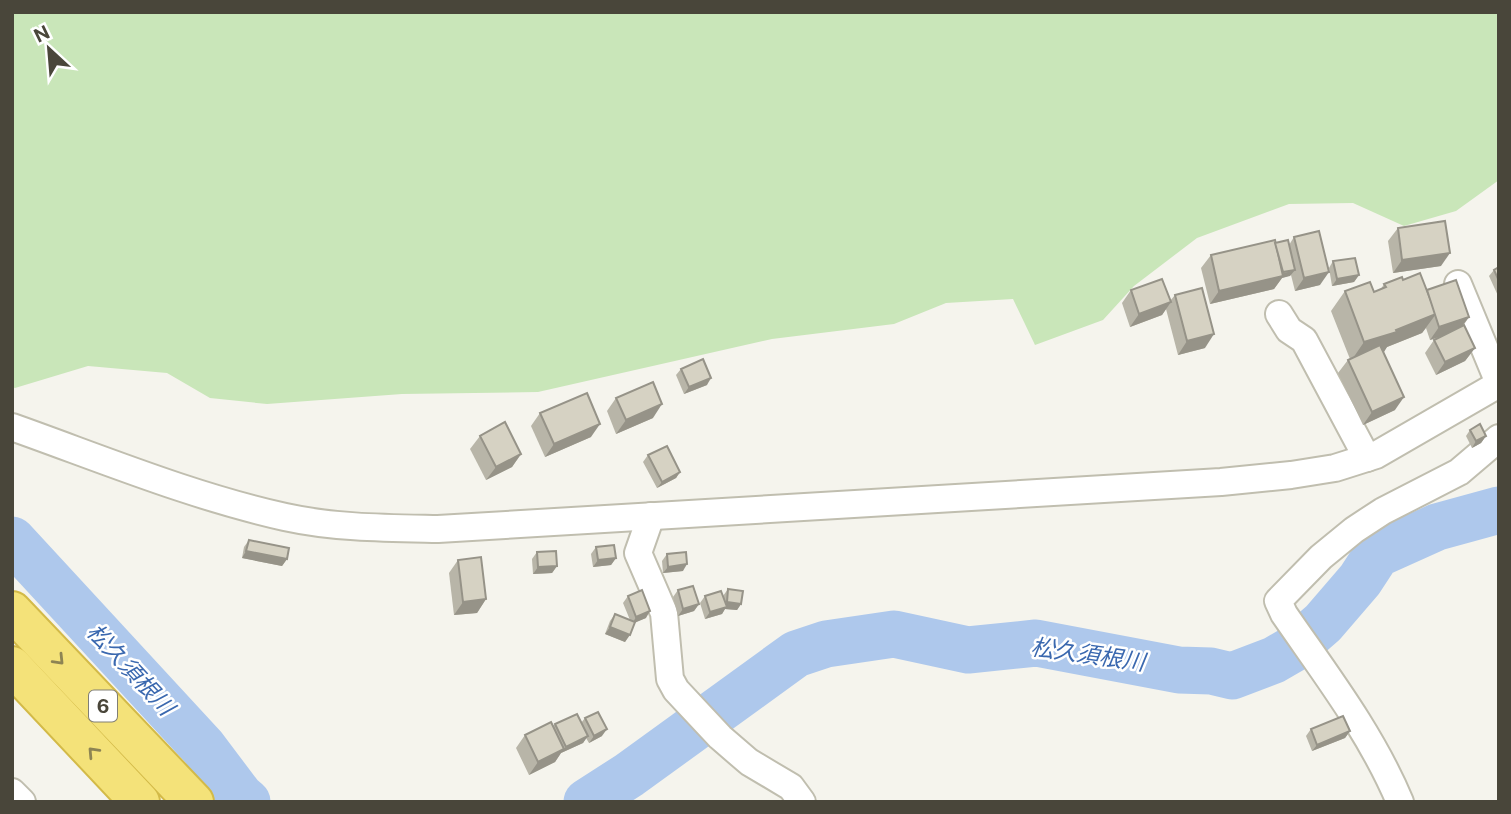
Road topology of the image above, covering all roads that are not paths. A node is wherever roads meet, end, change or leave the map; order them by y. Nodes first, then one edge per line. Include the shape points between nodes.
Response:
1 (1458, 284) edge
2 (1279, 314) dead end
3 (1499, 384) edge
4 (12, 427) edge
5 (1499, 438) edge
6 (1367, 458) junction
7 (651, 516) junction
8 (12, 611) edge
9 (12, 666) edge
10 (1356, 717) junction
11 (12, 792) edge
12 (22, 802) edge
13 (140, 802) edge
14 (194, 802) edge
15 (802, 802) edge
16 (1381, 802) edge
17 (1400, 802) edge

1 - 3 street
2 - 6 street via 1289,330 1304,340
3 - 6 street
4 - 7 street via 207,496 337,525 438,529
5 - 10 street via 1459,472 1353,530 1278,601
6 - 7 street via 1303,474 1221,482
7 - 15 street via 638,553 664,613 670,679 720,737 749,762 791,787
8 -> 14 highway, 6
13 -> 9 highway, 6
10 - 16 street
10 - 17 street
11 - 12 street

